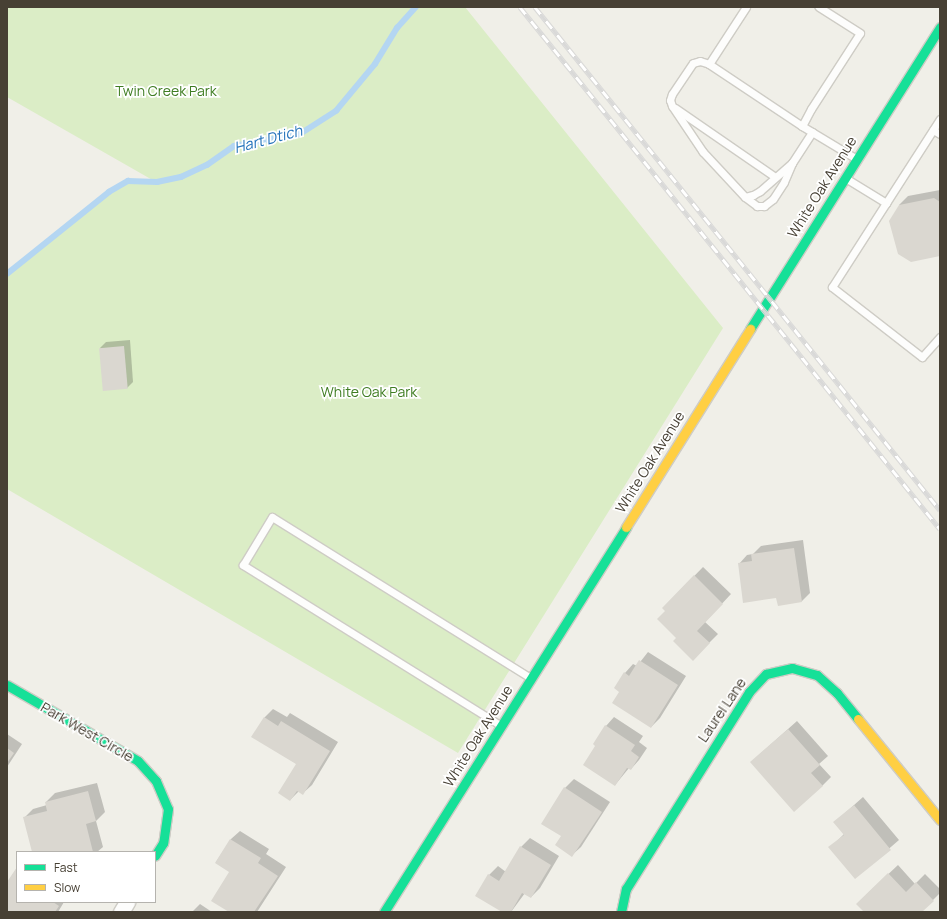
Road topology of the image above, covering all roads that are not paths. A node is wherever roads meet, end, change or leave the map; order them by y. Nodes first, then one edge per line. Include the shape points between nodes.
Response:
1 (746, 7) edge
2 (820, 7) edge
3 (940, 27) edge
4 (709, 64) junction
5 (672, 106) junction
6 (940, 119) edge
7 (802, 126) junction
8 (933, 130) junction
9 (812, 132) junction
10 (940, 134) edge
11 (856, 159) junction
12 (792, 163) junction
13 (775, 177) junction
14 (845, 178) junction
15 (745, 196) junction
16 (886, 203) junction
17 (940, 337) edge
18 (531, 678) junction
19 (7, 685) edge
20 (501, 726) junction
21 (940, 820) edge
22 (156, 854) edge
23 (126, 903) edge
24 (121, 912) edge
25 (384, 912) edge
26 (621, 912) edge

1 - 4 lane
2 - 7 lane via 860,33
3 - 11 street, White Oak Avenue
4 - 5 lane via 700,60 693,62 672,94
4 - 7 lane
5 - 13 lane
5 - 15 lane via 703,152
6 - 8 lane
7 - 9 lane
8 - 10 lane
8 - 16 lane
9 - 11 lane
9 - 12 lane
11 - 14 street, White Oak Avenue
12 - 13 lane
12 - 15 lane via 774,199 764,206 757,206
13 - 15 lane via 753,196
14 - 16 lane
14 - 18 street, White Oak Avenue
16 - 17 lane via 832,287 922,357
18 - 20 street, White Oak Avenue
18 - 20 lane via 272,517 243,565
19 - 22 street, Park West Circle via 138,761 156,781 168,809 163,843
20 - 25 street, White Oak Avenue
21 - 26 street, Laurel Lane via 837,693 817,675 792,668 766,674 748,692 626,889
23 - 24 street

